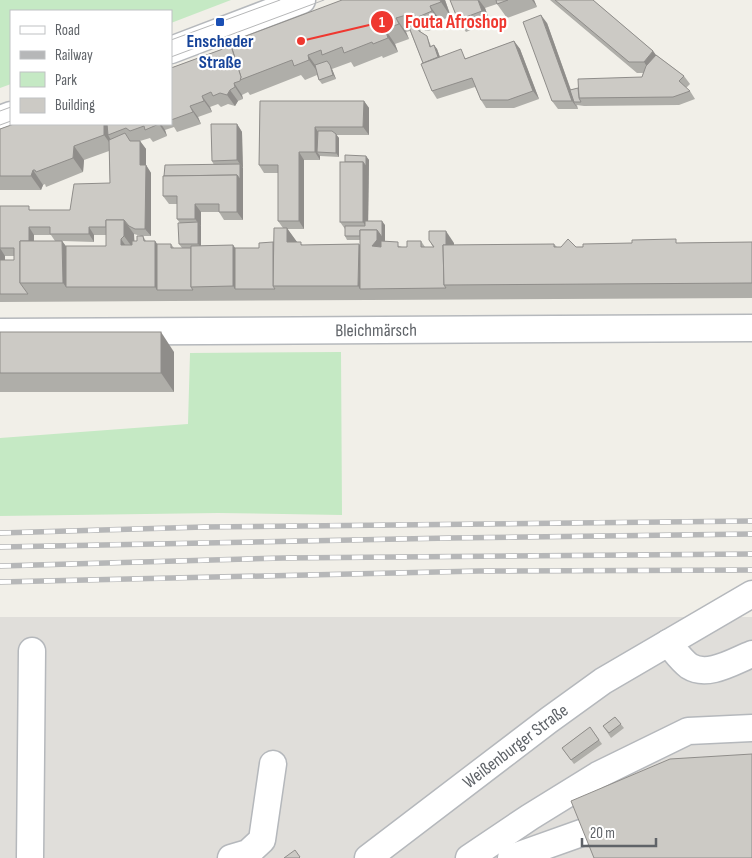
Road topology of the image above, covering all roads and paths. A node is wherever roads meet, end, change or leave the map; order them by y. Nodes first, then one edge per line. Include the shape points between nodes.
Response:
1 (302, 0) edge
2 (172, 50) edge
3 (752, 328) edge
4 (0, 332) edge
5 (752, 594) edge
6 (668, 643) junction
7 (32, 651) dead end
8 (752, 654) edge
9 (752, 728) edge
10 (273, 764) dead end
11 (587, 831) edge
12 (30, 858) edge
13 (231, 858) edge
14 (368, 858) edge
15 (469, 858) edge
16 (511, 858) edge

1 - 2 street
3 - 4 street, Bleichmärsch
5 - 6 street, Weißenburger Straße
6 - 8 street via 695,669 710,671
6 - 14 street, Weißenburger Straße via 603,681
7 - 12 street
9 - 15 street via 688,731 598,776
10 - 13 street via 262,840 248,853
11 - 16 street

